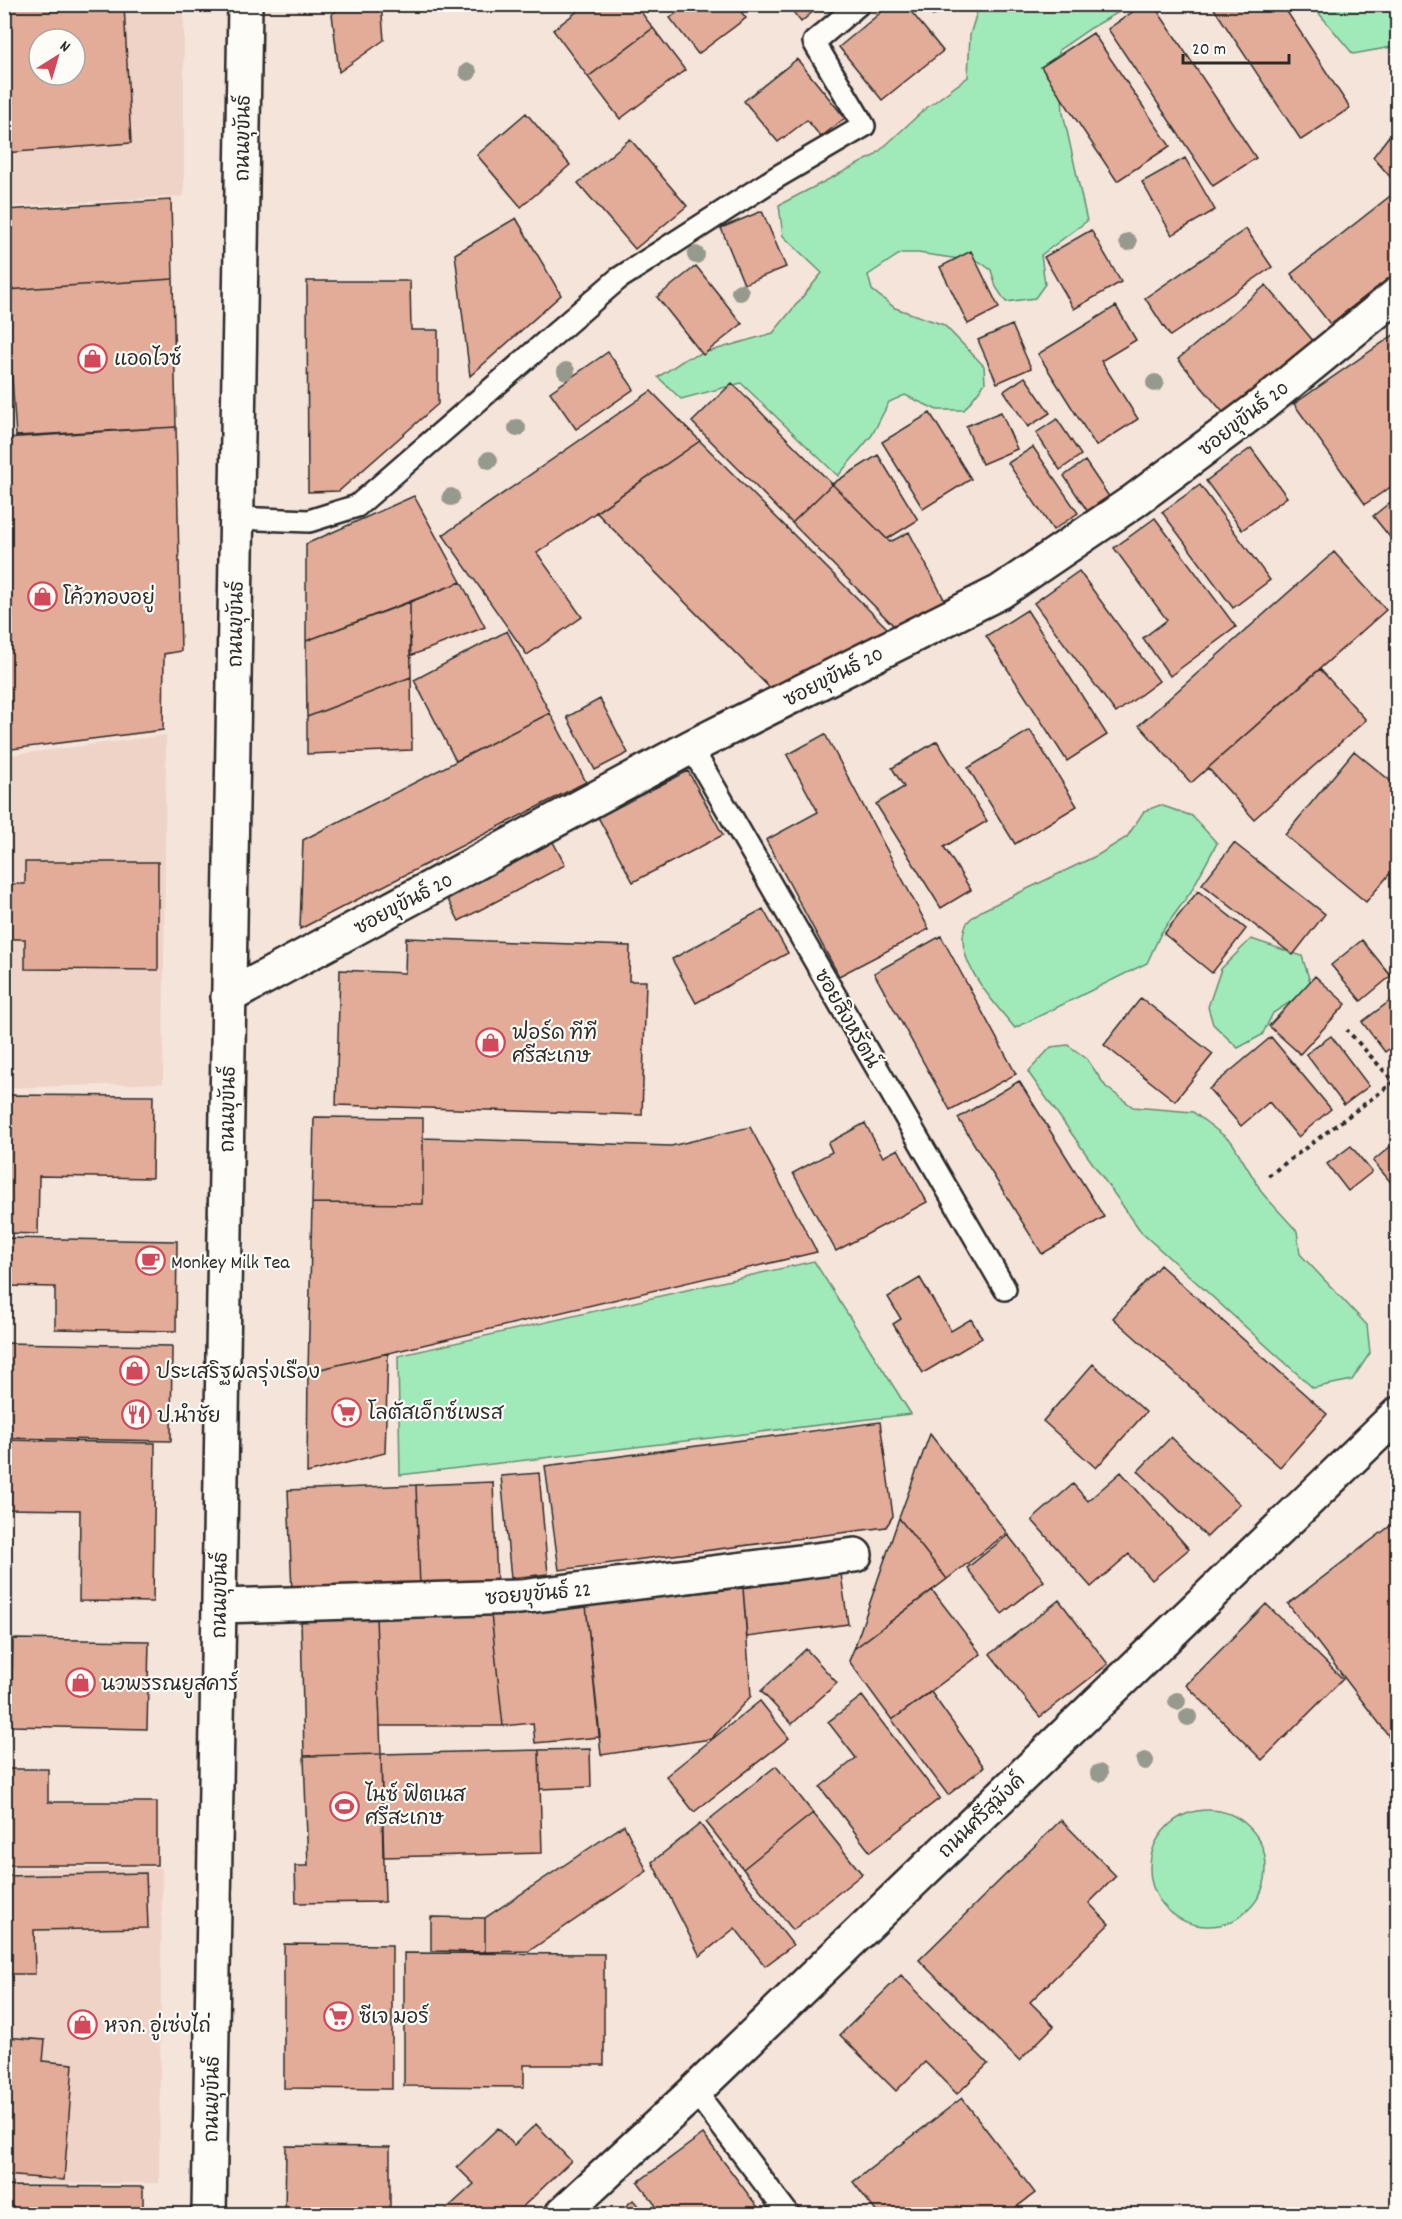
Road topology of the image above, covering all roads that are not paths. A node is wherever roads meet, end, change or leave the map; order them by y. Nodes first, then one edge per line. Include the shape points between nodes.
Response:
1 (244, 4) edge
2 (859, 4) edge
3 (1398, 294) edge
4 (236, 518) junction
5 (691, 747) junction
6 (228, 997) junction
7 (1005, 1289) dead end
8 (1398, 1414) edge
9 (855, 1556) dead end
10 (219, 1606) junction
11 (695, 2091) junction
12 (209, 2214) edge
13 (562, 2214) edge
14 (788, 2214) edge

1 - 4 street, ถนนขุขันธ์
2 - 4 lane via 814,42 864,126 618,279 357,506 309,521
3 - 5 street, ซอยขุขันธ์ 20 via 1257,409 1134,501 1000,592
4 - 6 street, ถนนขุขันธ์
5 - 6 street, ซอยขุขันธ์ 20
5 - 7 lane, ซอยสิงหรัตน์
6 - 10 street, ถนนขุขันธ์
8 - 11 street, ถนนศรีสุมังค์
9 - 10 street, ซอยขุขันธ์ 22 via 520,1597
10 - 12 street, ถนนขุขันธ์
11 - 13 street, ถนนศรีสุมังค์
11 - 14 lane

